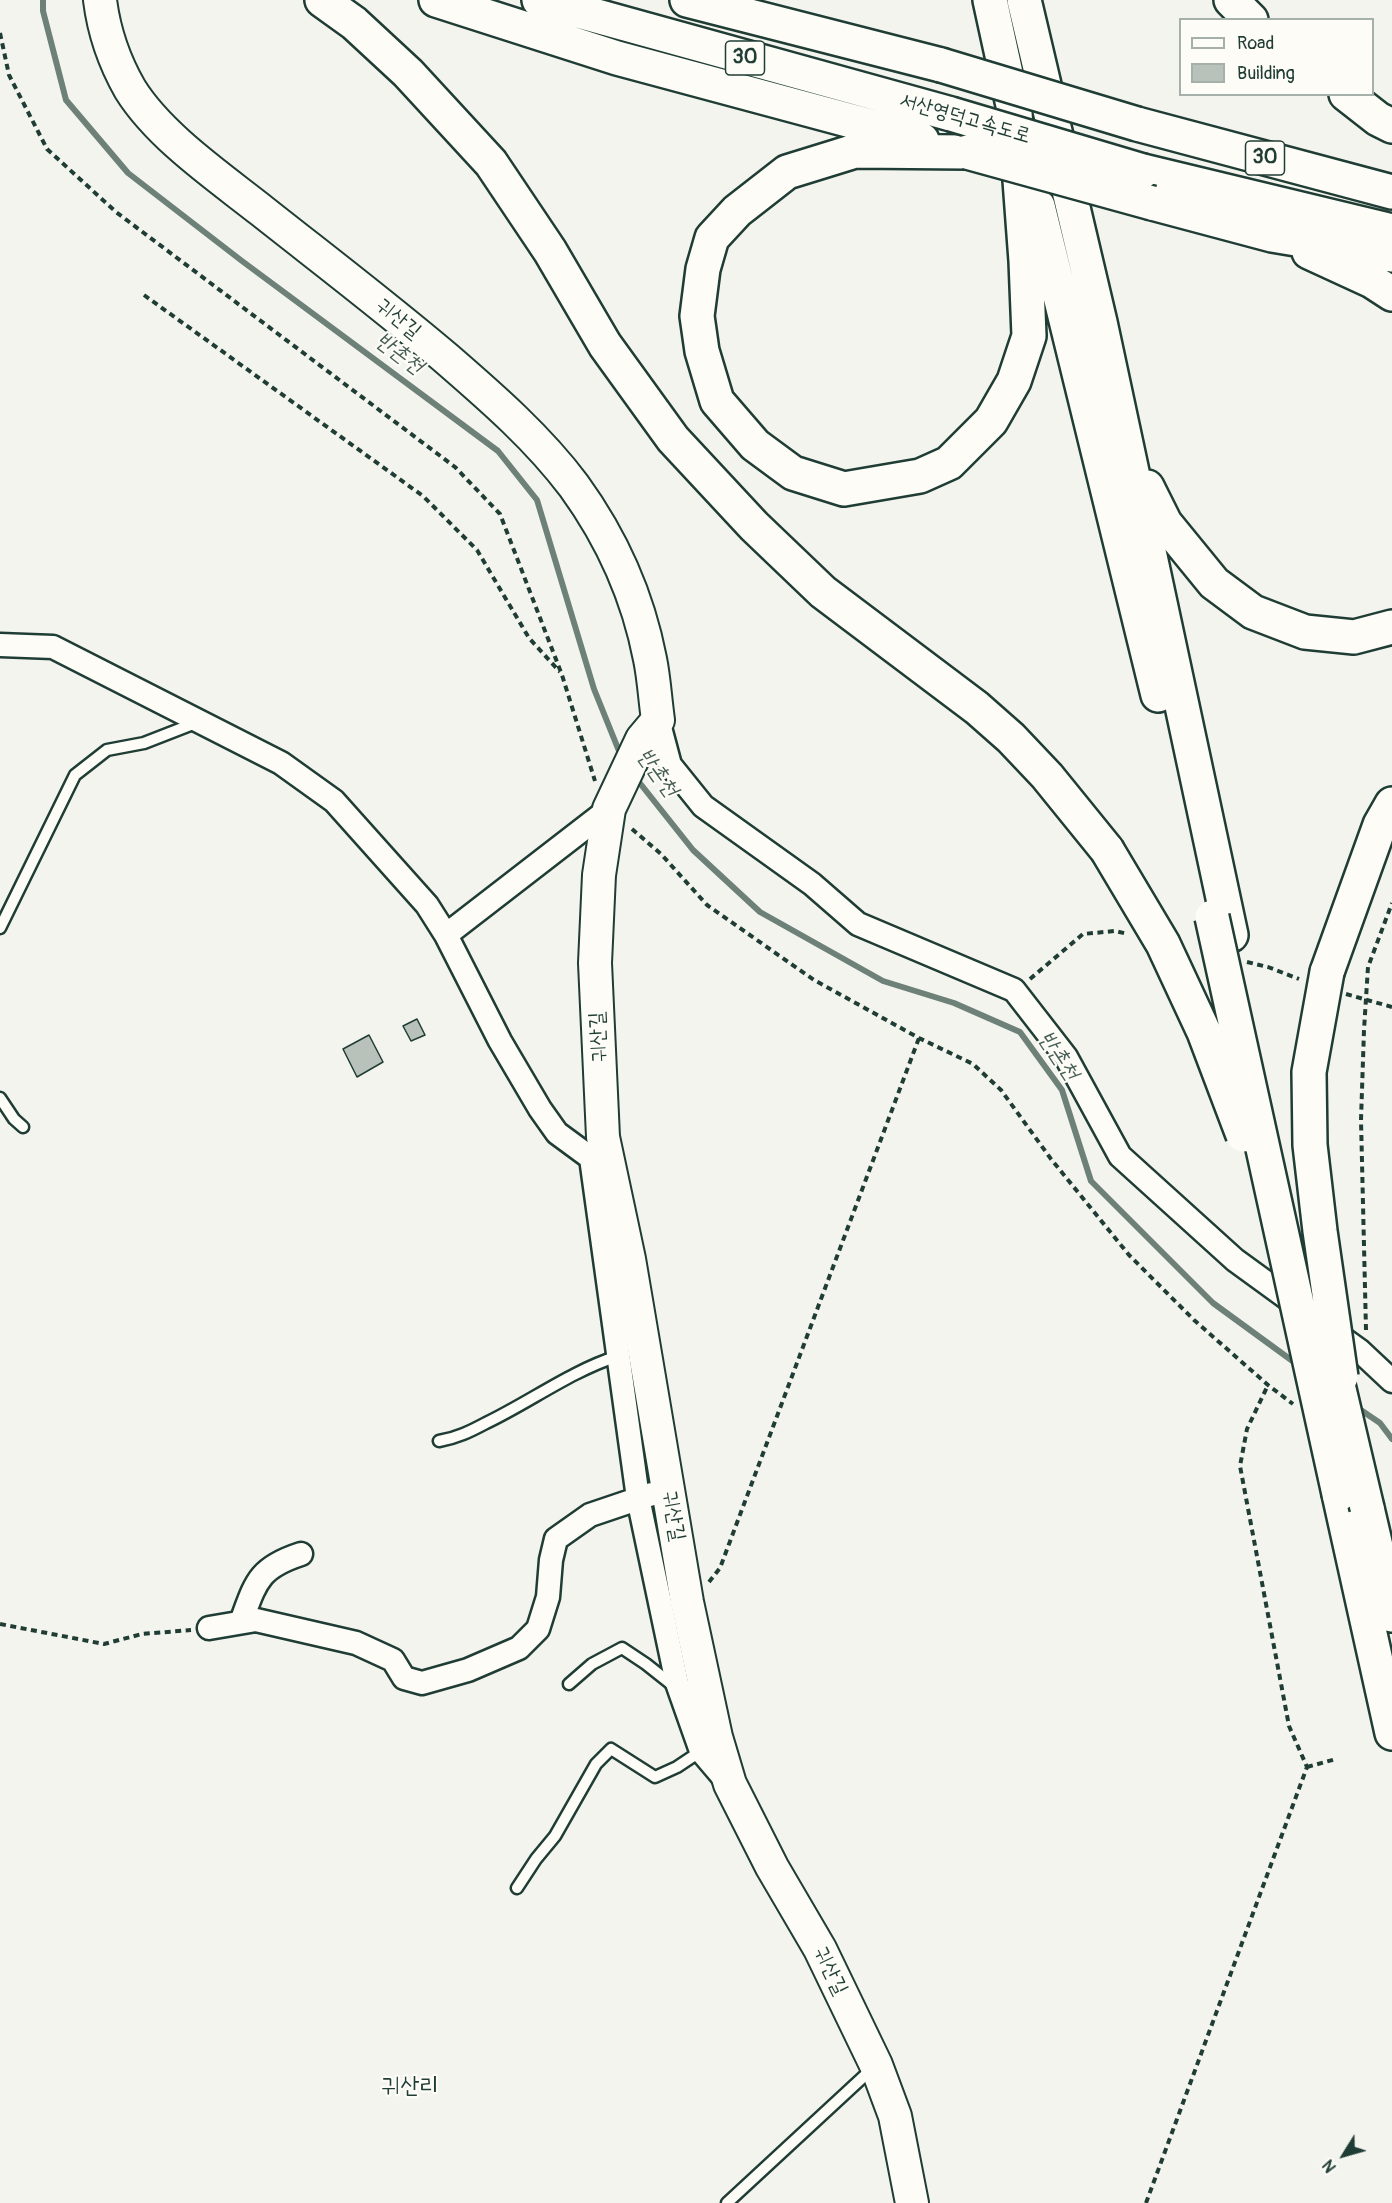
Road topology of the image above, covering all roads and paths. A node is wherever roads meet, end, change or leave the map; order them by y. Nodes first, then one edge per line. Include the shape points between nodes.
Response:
1 (100, 0) edge
2 (322, 0) edge
3 (436, 0) edge
4 (539, 0) edge
5 (687, 0) edge
6 (990, 0) edge
7 (1024, 0) edge
8 (1231, 0) edge
9 (1249, 18) edge
10 (1349, 96) edge
11 (1015, 113) junction
12 (1392, 126) edge
13 (967, 152) junction
14 (1392, 192) edge
15 (1392, 231) edge
16 (1272, 235) junction
17 (1392, 255) edge
18 (1392, 294) edge
19 (144, 295) dead end
20 (1100, 322) junction
21 (1392, 627) edge
22 (0, 645) edge
23 (562, 675) dead end
24 (199, 722) junction
25 (650, 730) junction
26 (613, 800) junction
27 (1392, 804) edge
28 (1392, 903) edge
29 (1222, 926) junction
30 (0, 928) edge
31 (446, 935) junction
32 (919, 1038) dead end
33 (0, 1098) edge
34 (23, 1126) dead end
35 (600, 1159) junction
36 (1284, 1245) junction
37 (618, 1356) junction
38 (1365, 1356) junction
39 (1392, 1382) edge
40 (1268, 1385) dead end
41 (1348, 1429) junction
42 (439, 1441) dead end
43 (668, 1490) junction
44 (638, 1498) junction
45 (1352, 1501) junction
46 (301, 1554) dead end
47 (687, 1602) junction
48 (1392, 1615) edge
49 (241, 1622) junction
50 (0, 1624) edge
51 (209, 1628) joint
52 (569, 1684) dead end
53 (680, 1691) junction
54 (1392, 1733) edge
55 (701, 1751) junction
56 (1336, 1759) dead end
57 (1307, 1767) junction
58 (730, 1784) junction
59 (517, 1888) dead end
60 (876, 2065) junction
61 (727, 2203) edge
62 (912, 2203) edge
63 (1146, 2203) edge

1 - 25 street, 귀산길 via 109,48 131,90 160,126 483,389 574,486 614,553 637,610 651,659
2 - 36 highway, bridge via 354,23 408,73 491,163 550,251 605,345 673,440 823,592 1011,738 1107,850 1163,944 1204,1032
3 - 13 highway via 617,58
4 - 15 highway, 서산영덕고속도로 / 30, bridge via 1143,171
5 - 14 highway, 서산영덕고속도로 / 30, bridge via 940,65 1137,124
6 - 11 highway
7 - 20 highway
8 - 9 highway
10 - 12 highway
11 - 13 highway via 1029,336 1014,381 991,421 949,463 920,476 844,489 793,473 755,445 717,401 702,351 697,316 712,238 737,211 787,172 855,151
11 - 29 highway
13 - 16 highway, bridge
16 - 17 highway
16 - 18 highway
19 - 23 path via 423,496 477,550 529,638
20 - 21 highway via 1138,467 1165,523 1214,583 1253,612 1305,632 1354,637
20 - 29 highway
22 - 24 street via 53,647
24 - 30 lane via 144,743 107,750 75,775
24 - 31 street via 281,763 334,801 427,905
25 - 26 street, 귀산길
25 - 38 street via 670,765 703,806 812,884 858,924 1014,990 1066,1057 1120,1156 1235,1260
26 - 31 street
26 - 35 street, 귀산길 via 599,875 595,963 603,1137
27 - 41 highway, bridge via 1380,825 1327,972 1309,1072 1310,1145
28 - 38 path via 1368,967 1364,1030 1361,1120
29 - 36 highway, bridge
29 - 41 highway, bridge
31 - 35 street via 540,1109 557,1133
32 - 47 path via 720,1568
33 - 34 lane
35 - 37 street
35 - 43 street, 귀산길 via 629,1259
36 - 45 highway, bridge
37 - 42 lane via 592,1364 455,1439
37 - 44 street
38 - 39 street
40 - 57 path via 1247,1429 1240,1466 1289,1726
41 - 45 highway, bridge
43 - 44 street
43 - 47 street, 귀산길
44 - 49 street via 590,1515 556,1539 548,1597 538,1629 519,1648 468,1670 422,1683 404,1678 393,1660 356,1644 256,1620
44 - 53 street
45 - 48 highway
45 - 54 highway
46 - 49 street via 280,1561 261,1575
47 - 58 street, 귀산길
49 - 51 street
50 - 51 path via 104,1644 142,1634
52 - 53 lane via 592,1664 622,1648
53 - 55 street
55 - 58 street
55 - 59 lane via 655,1777 611,1749 596,1764 555,1836
56 - 57 path
57 - 63 path
58 - 60 street, 귀산길 via 820,1949
60 - 61 lane
60 - 62 street, 귀산길 via 895,2116

